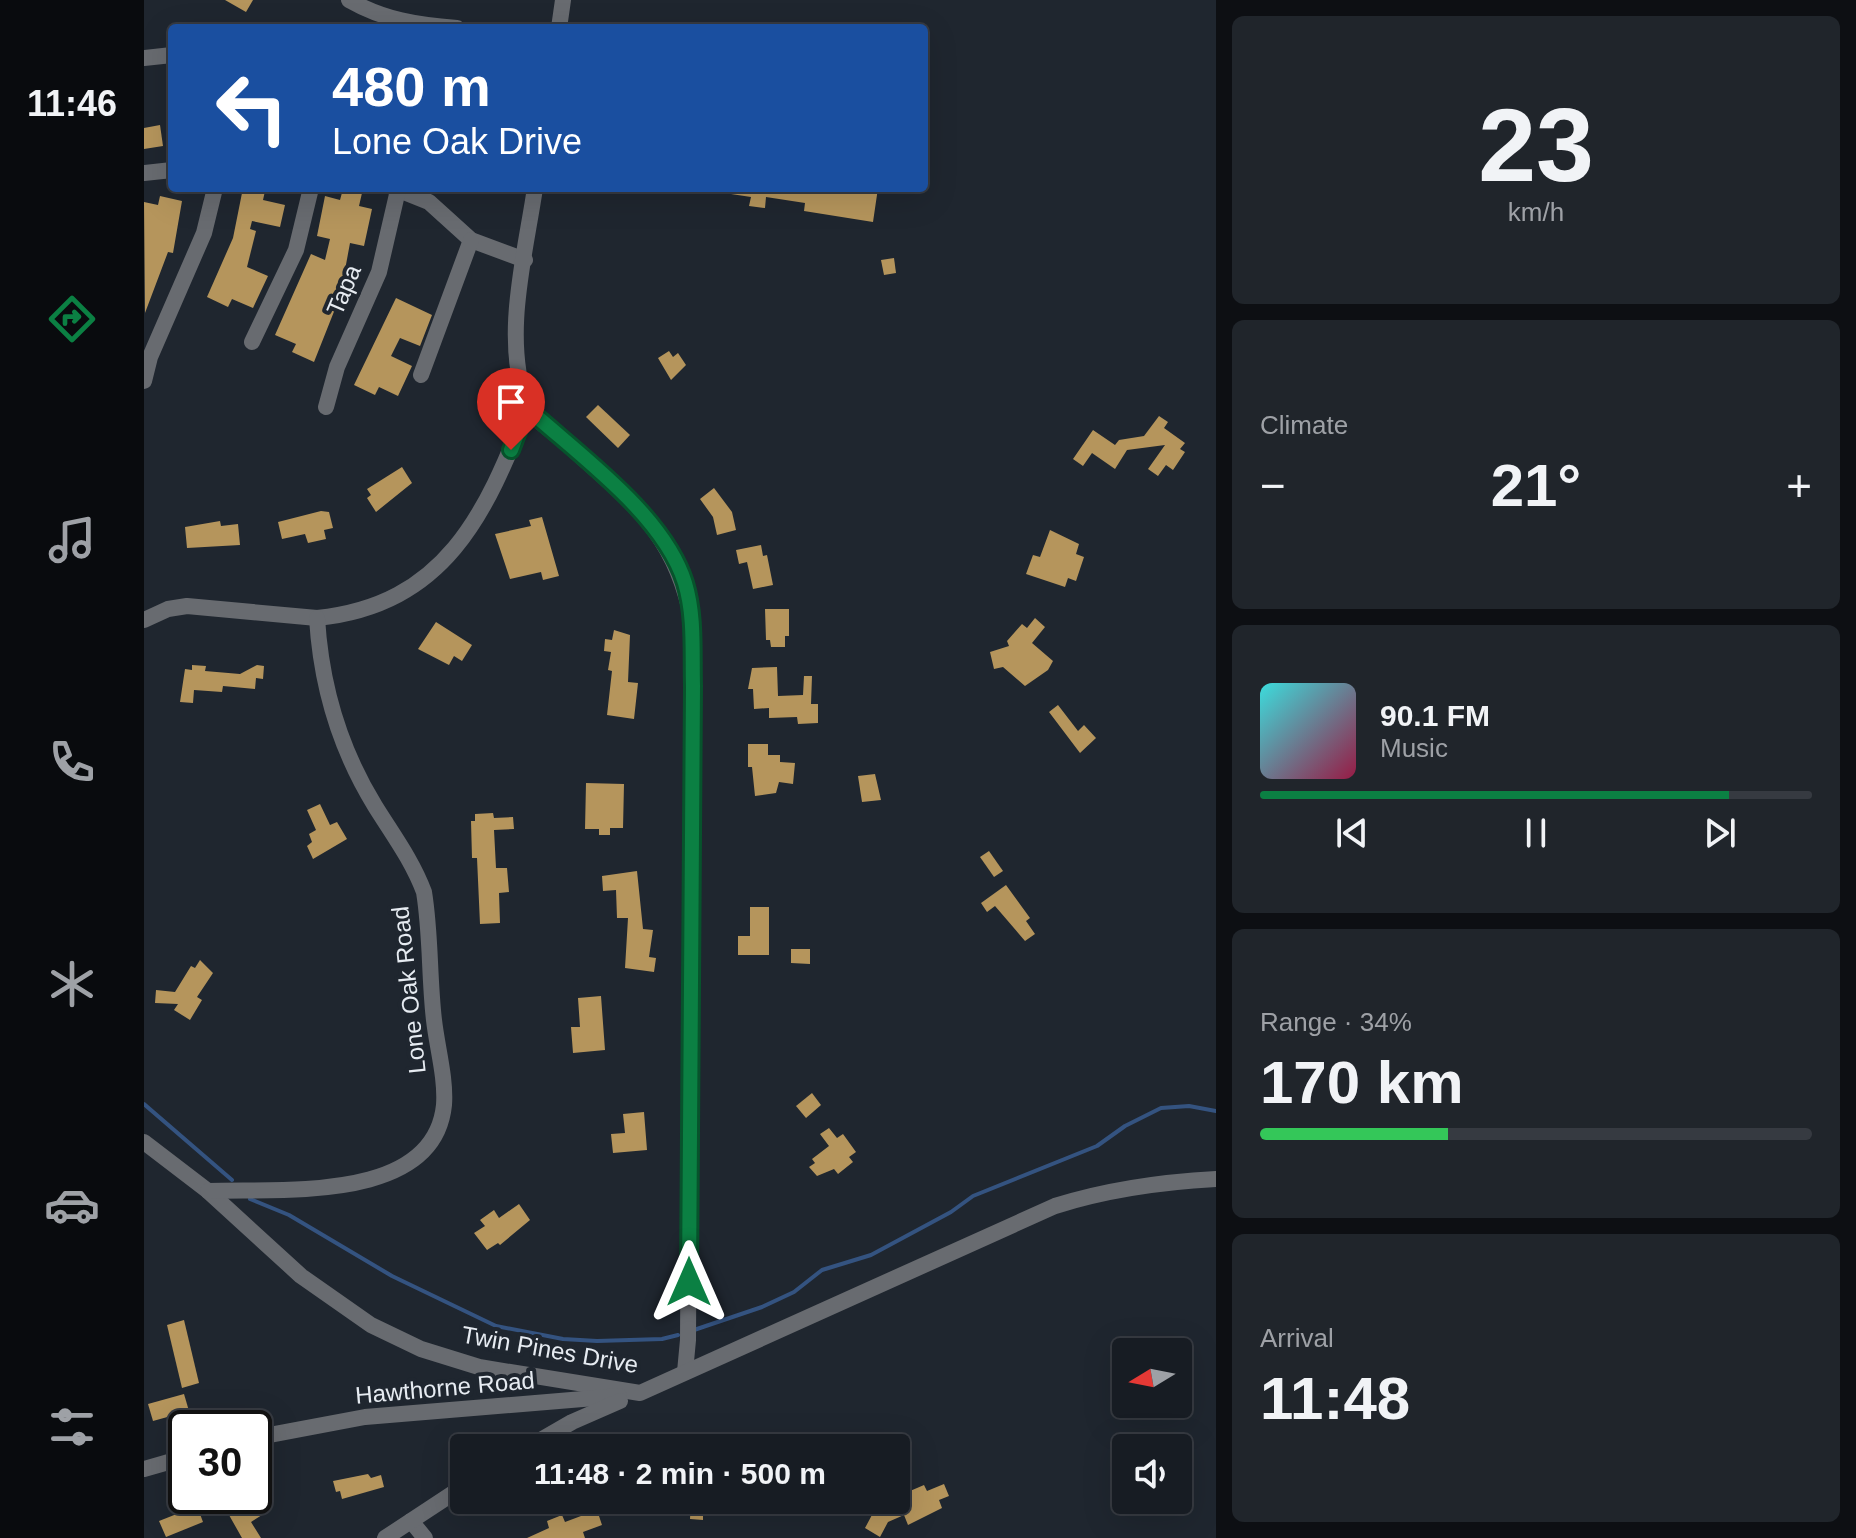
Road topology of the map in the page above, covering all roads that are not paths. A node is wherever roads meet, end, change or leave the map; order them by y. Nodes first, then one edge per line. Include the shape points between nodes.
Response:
1 (349, 0) edge
2 (563, 0) edge
3 (412, 24) edge
4 (560, 24) edge
5 (168, 55) edge
6 (144, 58) edge
7 (168, 170) edge
8 (144, 173) edge
9 (214, 192) edge
10 (310, 192) edge
11 (395, 192) edge
12 (404, 192) edge
13 (534, 192) edge
14 (471, 240) junction
15 (525, 260) junction
16 (252, 342) dead end
17 (421, 375) dead end
18 (144, 386) edge
19 (326, 407) dead end
20 (527, 408) junction
21 (317, 618) junction
22 (144, 620) edge
23 (144, 1142) edge
24 (1216, 1179) edge
25 (208, 1191) junction
26 (685, 1372) junction
27 (640, 1393) junction
28 (551, 1434) edge
29 (272, 1435) edge
30 (168, 1462) edge
31 (144, 1469) edge
32 (450, 1495) edge
33 (411, 1521) junction
34 (385, 1538) edge
35 (425, 1538) edge

1 - 3 street via 374,14
2 - 4 street
5 - 6 street
7 - 8 street
9 - 18 street via 197,252 150,357
10 - 16 street via 296,250
11 - 19 street, Tapa via 379,272 337,367
12 - 14 street via 429,202
13 - 15 street
14 - 15 street
14 - 17 street
15 - 20 street via 516,349
20 - 21 street via 489,501 451,554 416,585 389,600
20 - 26 street via 636,508 670,548 685,583 692,621
21 - 22 street via 187,606
21 - 25 street, Lone Oak Road via 325,680 348,757 413,864 424,892 443,1088 440,1124 422,1155 372,1179
23 - 25 street, Twin Pines Drive
24 - 26 street, Twin Pines Drive via 1104,1191 1055,1206
25 - 27 street, Twin Pines Drive via 338,1304 421,1349 479,1367
26 - 27 street, Twin Pines Drive
27 - 28 street
27 - 29 street, Hawthorne Road via 365,1417
30 - 31 street
32 - 33 street
33 - 34 street
33 - 35 street

